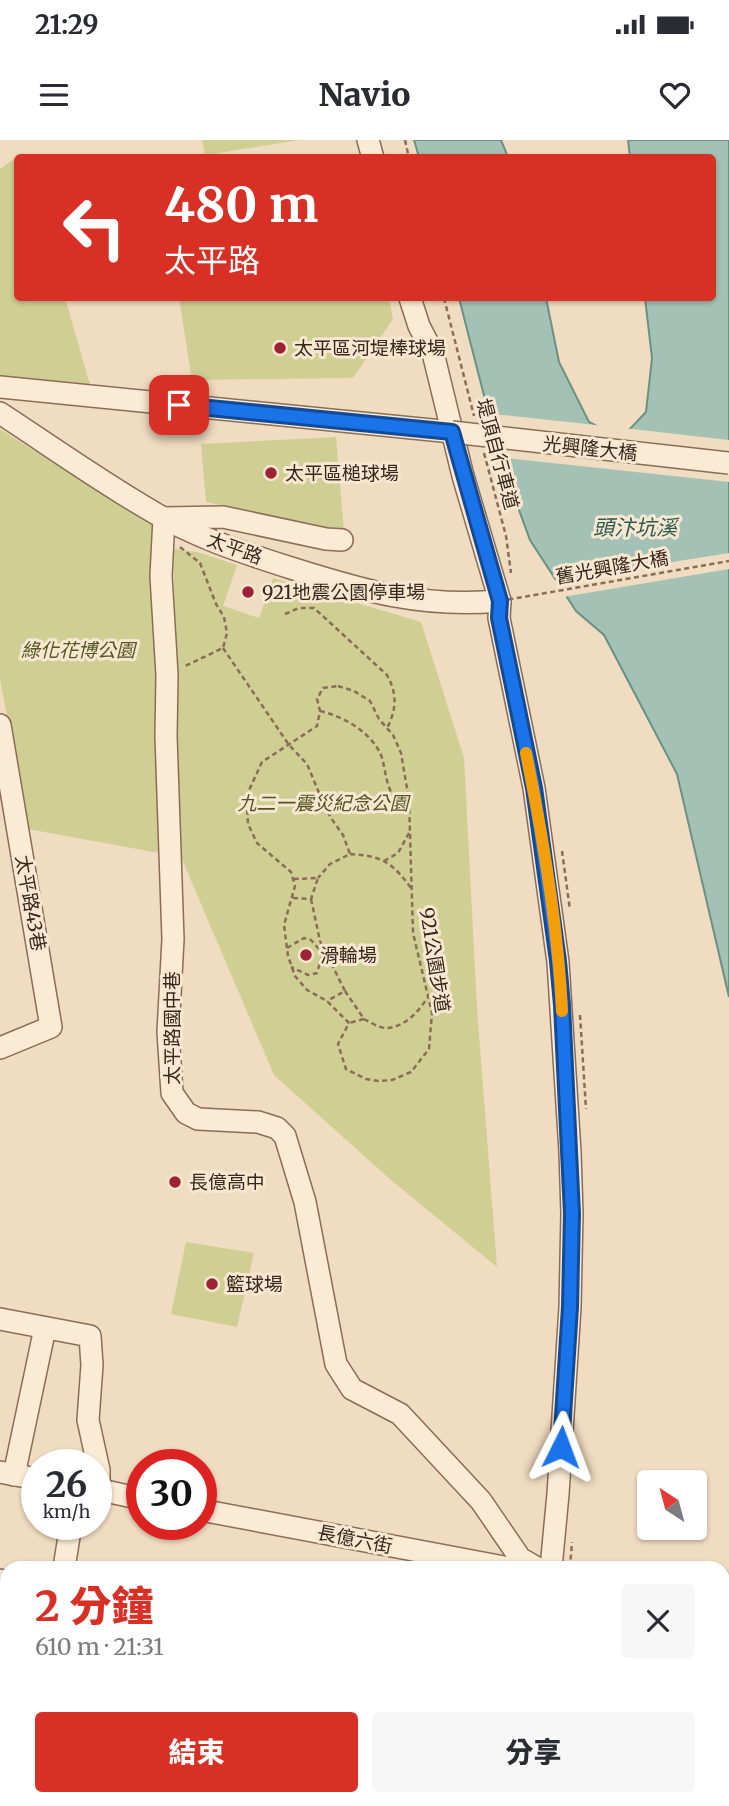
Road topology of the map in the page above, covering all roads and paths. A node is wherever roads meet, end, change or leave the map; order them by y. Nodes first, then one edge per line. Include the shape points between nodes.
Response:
1 (411, 301) edge
2 (444, 301) edge
3 (0, 387) edge
4 (0, 413) edge
5 (475, 421) dead end
6 (452, 432) junction
7 (483, 452) dead end
8 (729, 463) edge
9 (164, 525) junction
10 (342, 540) dead end
11 (729, 561) edge
12 (513, 583) dead end
13 (510, 601) junction
14 (285, 614) dead end
15 (223, 648) junction
16 (167, 675) junction
17 (320, 711) junction
18 (0, 725) edge
19 (387, 728) dead end
20 (289, 745) junction
21 (409, 800) junction
22 (411, 831) junction
23 (350, 854) junction
24 (384, 861) junction
25 (318, 878) junction
26 (293, 879) junction
27 (412, 889) junction
28 (293, 898) junction
29 (311, 899) junction
30 (286, 948) junction
31 (324, 949) junction
32 (292, 967) junction
33 (345, 991) junction
34 (429, 996) junction
35 (327, 1001) junction
36 (364, 1019) junction
37 (349, 1023) junction
38 (0, 1048) edge
39 (0, 1320) edge
40 (45, 1328) junction
41 (95, 1449) edge
42 (7, 1474) edge
43 (217, 1513) edge
44 (68, 1540) edge
45 (65, 1561) edge
46 (472, 1561) edge
47 (525, 1561) edge
48 (552, 1561) edge

1 - 6 street via 433,353
2 - 5 path, 堤頂自行車道
3 - 6 street
4 - 9 street, 太平路
6 - 8 street, 光興隆大橋, bridge
6 - 13 street
7 - 12 path, 堤頂自行車道 via 506,536
9 - 10 street via 223,517
9 - 13 street, 太平路 via 367,592 429,602
9 - 15 path via 200,563 224,617 227,634
9 - 16 street, 太平路國中巷 via 160,576
11 - 13 path, 舊光興隆大橋, bridge
13 - 48 street via 499,618 534,788 558,961 570,1153 570,1307
14 - 19 path via 314,608 387,675 395,700
15 - 16 path
15 - 20 path
16 - 47 street, 太平路國中巷 via 172,1093 186,1113 198,1119 258,1122 285,1136 304,1202 336,1364 344,1380 352,1389 400,1414 481,1501
17 - 20 path, 921公園步道 via 317,726
17 - 21 path via 337,715 365,735 382,757 391,792
17 - 21 path, 921公園步道 via 317,699 323,688 338,685 370,701 397,744
18 - 38 street, 太平路43巷 via 51,1027
20 - 23 path via 307,764
20 - 26 path, 921公園步道 via 262,762 250,788 247,824 257,843 281,862
21 - 22 path, 921公園步道
22 - 24 path via 398,853
22 - 27 path, 921公園步道
23 - 24 path
23 - 25 path via 330,864
24 - 27 path, 921公園步道
25 - 26 path
25 - 29 path
26 - 28 path
27 - 34 path, 921公園步道 via 413,933
28 - 29 path
28 - 30 path via 284,925
29 - 31 path
30 - 31 path via 304,938
30 - 32 path
31 - 32 path via 317,973 308,975
31 - 33 path
32 - 35 path via 307,990
33 - 35 path
33 - 36 path
34 - 36 path via 401,1024 384,1028
34 - 37 path, 921公園步道 via 429,1049 411,1072 392,1080 366,1079 346,1069 338,1044
35 - 37 path
36 - 37 path
39 - 40 street
40 - 41 street via 90,1336 88,1420
40 - 42 street
43 - 46 street, 長億六街
44 - 45 street

